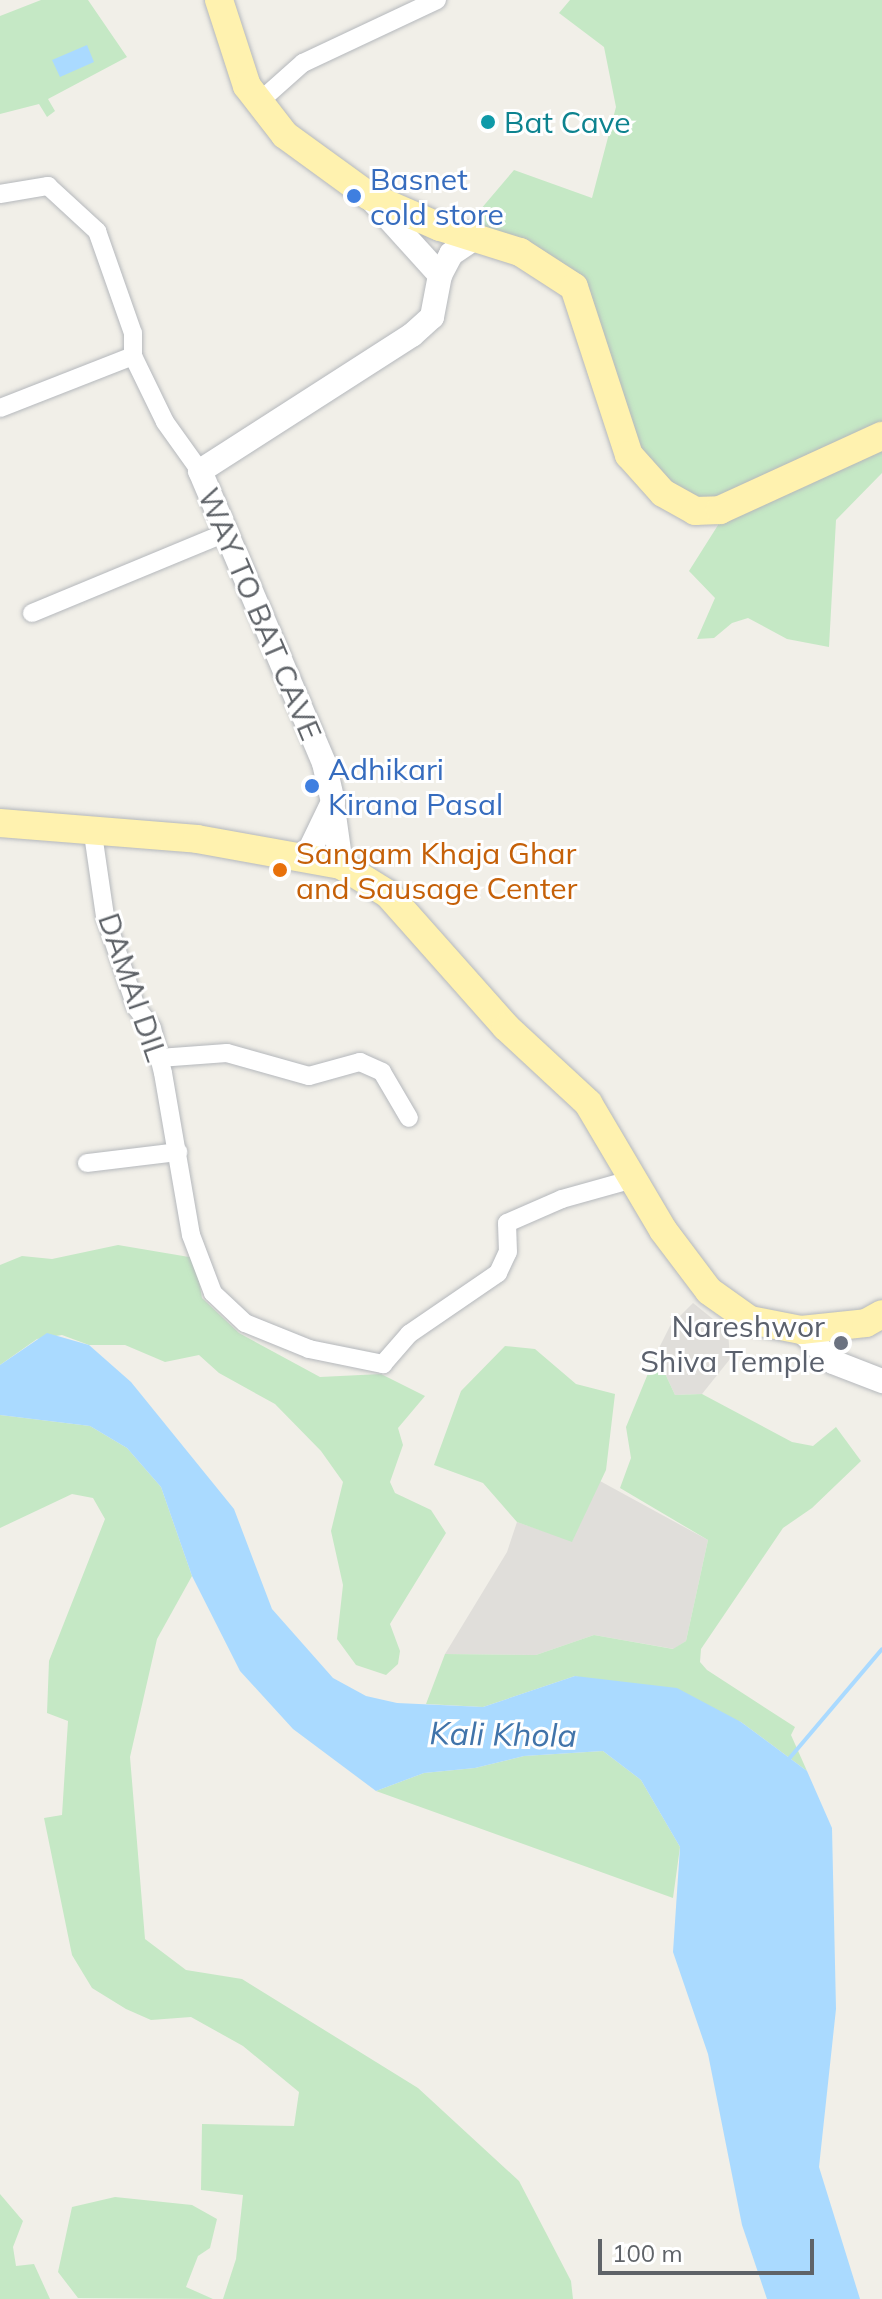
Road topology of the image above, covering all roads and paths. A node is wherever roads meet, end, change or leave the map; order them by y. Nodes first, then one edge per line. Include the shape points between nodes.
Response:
1 (219, 0) edge
2 (437, 0) edge
3 (259, 102) junction
4 (0, 194) edge
5 (369, 196) junction
6 (475, 238) junction
7 (440, 275) junction
8 (133, 356) junction
9 (0, 408) edge
10 (882, 436) edge
11 (200, 471) junction
12 (223, 534) junction
13 (32, 613) dead end
14 (333, 802) junction
15 (0, 823) edge
16 (93, 834) junction
17 (306, 858) junction
18 (341, 865) junction
19 (159, 1058) junction
20 (409, 1118) dead end
21 (178, 1152) junction
22 (87, 1163) dead end
23 (633, 1179) junction
24 (882, 1314) edge
25 (801, 1330) junction
26 (882, 1381) edge

1 - 3 main road via 247,86
2 - 3 street via 303,63
3 - 5 main road via 285,135
4 - 8 street via 48,186 97,231 133,333
5 - 6 main road
5 - 7 main road
6 - 7 main road via 451,254
6 - 10 main road via 520,252 574,287 629,455 663,493 687,507 707,513 720,510
7 - 11 main road, WAY TO BAT CAVE via 437,308 426,325
8 - 9 street
8 - 11 street via 165,422
11 - 12 main road, WAY TO BAT CAVE
12 - 13 street
12 - 14 main road, WAY TO BAT CAVE via 324,763
14 - 17 main road
14 - 18 main road, WAY TO BAT CAVE
15 - 16 main road
16 - 17 main road via 197,839
16 - 19 street, DAMAI DIL via 105,916
17 - 18 main road
18 - 23 main road via 388,894 506,1027 588,1103
19 - 20 street via 227,1053 309,1076 360,1062 382,1072
19 - 21 street, DAMAI DIL
21 - 22 street
21 - 23 street, DAMAI DIL via 191,1235 213,1293 245,1323 309,1349 376,1365 387,1362 409,1334 498,1273 508,1252 507,1223 562,1199
23 - 25 main road via 709,1291 750,1320
24 - 25 main road via 866,1323
25 - 26 main road via 833,1362

